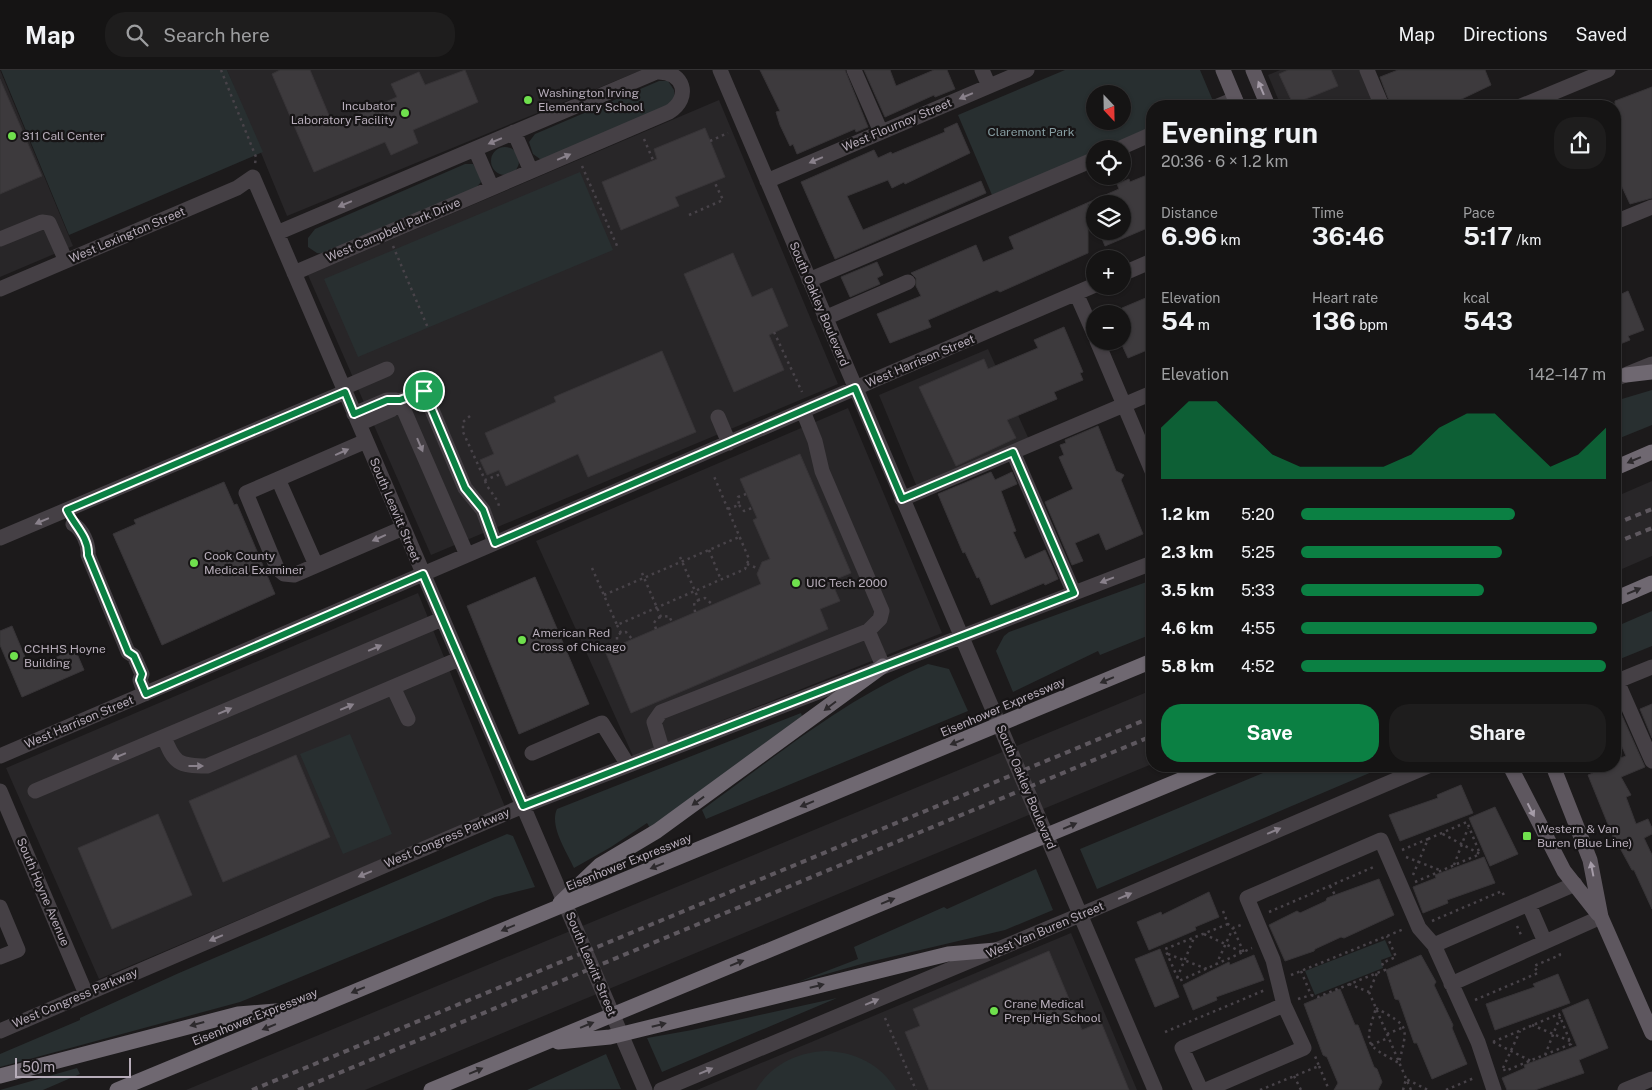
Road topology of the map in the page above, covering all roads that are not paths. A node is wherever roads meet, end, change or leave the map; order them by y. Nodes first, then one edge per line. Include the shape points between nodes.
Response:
1 (720, 70) edge
2 (854, 70) edge
3 (982, 70) edge
4 (1026, 70) edge
5 (1223, 70) edge
6 (1253, 70) edge
7 (1367, 70) edge
8 (1608, 70) edge
9 (989, 86) junction
10 (1236, 100) edge
11 (1266, 100) edge
12 (1380, 100) edge
13 (1536, 100) edge
14 (514, 132) junction
15 (881, 132) junction
16 (1146, 137) edge
17 (1131, 143) edge
18 (475, 149) junction
19 (1086, 163) edge
20 (531, 171) junction
21 (253, 177) joint
22 (767, 181) junction
23 (492, 188) junction
24 (1652, 206) edge
25 (1621, 219) edge
26 (277, 233) junction
27 (0, 239) edge
28 (66, 261) junction
29 (1146, 264) edge
30 (1131, 270) edge
31 (294, 273) junction
32 (809, 280) junction
33 (908, 282) dead end
34 (0, 289) edge
35 (1086, 290) edge
36 (1076, 294) junction
37 (1086, 316) edge
38 (825, 318) junction
39 (1101, 350) edge
40 (1652, 364) edge
41 (387, 369) dead end
42 (1652, 372) edge
43 (1621, 377) edge
44 (855, 388) junction
45 (344, 390) junction
46 (1146, 396) edge
47 (400, 400) junction
48 (1124, 405) junction
49 (803, 411) junction
50 (718, 416) dead end
51 (356, 419) junction
52 (366, 441) junction
53 (729, 443) junction
54 (1013, 452) junction
55 (1652, 452) edge
56 (1146, 457) edge
57 (1621, 465) edge
58 (278, 479) junction
59 (475, 498) junction
60 (902, 499) junction
61 (447, 509) junction
62 (70, 517) junction
63 (403, 528) junction
64 (0, 538) edge
65 (495, 543) junction
66 (467, 555) junction
67 (316, 565) junction
68 (1146, 565) edge
69 (423, 574) junction
70 (1652, 583) edge
71 (1074, 593) junction
72 (1621, 596) edge
73 (442, 619) junction
74 (868, 631) junction
75 (961, 637) junction
76 (459, 658) junction
77 (1146, 663) edge
78 (883, 666) junction
79 (1652, 667) edge
80 (1621, 680) edge
81 (143, 687) junction
82 (393, 687) junction
83 (1621, 693) edge
84 (408, 719) dead end
85 (164, 737) junction
86 (663, 752) junction
87 (532, 753) dead end
88 (0, 756) edge
89 (1652, 762) edge
90 (628, 765) junction
91 (1199, 772) edge
92 (1414, 772) edge
93 (1513, 772) edge
94 (1555, 772) edge
95 (0, 791) edge
96 (35, 791) dead end
97 (523, 806) junction
98 (1575, 884) junction
99 (1529, 905) junction
100 (0, 907) edge
101 (553, 909) junction
102 (1080, 915) junction
103 (1601, 917) junction
104 (1546, 942) junction
105 (1434, 945) junction
106 (996, 950) junction
107 (0, 957) edge
108 (1451, 984) junction
109 (86, 994) junction
110 (1284, 1005) junction
111 (314, 1008) junction
112 (0, 1031) edge
113 (1652, 1033) edge
114 (542, 1043) junction
115 (0, 1076) edge
116 (1652, 1079) edge
117 (117, 1090) edge
118 (431, 1090) edge
119 (645, 1090) edge
120 (661, 1090) edge
121 (1155, 1090) edge
122 (1200, 1090) edge
123 (1206, 1090) edge
124 (1494, 1090) edge
125 (1625, 1090) edge

1 - 22 street, South Oakley Boulevard
2 - 15 street
3 - 9 street
4 - 9 street, West Flournoy Street
5 - 10 main road
11 -> 6 main road
7 - 12 street
8 - 13 street
9 -> 15 street, West Flournoy Street
14 -> 18 street, West Campbell Park Drive
14 - 20 street
20 -> 14 street, West Campbell Park Drive via 669,112 680,103 683,95 680,83 671,72 656,72
15 -> 22 street, West Flournoy Street
16 - 17 street
18 - 23 street
18 -> 26 street, West Campbell Park Drive
19 - 32 street
20 - 23 street, West Campbell Park Drive
21 - 26 street, South Leavitt Street
21 - 28 street, West Lexington Street via 237,188
22 - 32 street, South Oakley Boulevard
23 - 31 street, West Campbell Park Drive
24 - 25 street
26 - 31 street, South Leavitt Street
27 - 28 street via 42,222 49,223
28 - 34 street, West Lexington Street
29 - 30 street
31 - 45 street, South Leavitt Street
32 - 38 street, South Oakley Boulevard
33 - 38 street
35 - 36 street, West Harrison Street
36 - 37 street
36 - 44 street, West Harrison Street
38 - 44 street, South Oakley Boulevard
39 - 48 street
40 - 43 street
41 - 45 street
42 - 43 highway
44 - 49 street, West Harrison Street
44 - 60 street, South Oakley Boulevard
45 - 51 street, South Leavitt Street
45 - 62 street
46 - 48 street
47 - 51 street via 391,410
47 - 59 street via 424,391 465,488
47 -> 61 street
48 - 54 street
48 - 56 street
49 - 53 street, West Harrison Street
49 - 74 street via 822,471 882,611
50 - 53 street
51 - 52 street, South Leavitt Street
58 -> 52 street
52 - 63 street, South Leavitt Street
53 - 65 street, West Harrison Street
54 - 60 street
54 - 71 street
55 -> 57 highway
58 - 67 street
58 - 67 street via 246,493 277,568 284,574 294,574
59 - 61 street via 464,496 451,502
59 - 65 street
60 - 75 street, South Oakley Boulevard
61 - 66 street
62 -> 64 street
62 - 81 street via 88,548 88,555 128,652 134,656 142,674
63 -> 67 street
63 - 69 street, South Leavitt Street
65 - 66 street, West Harrison Street
66 - 69 street, West Harrison Street
68 -> 71 street, West Congress Parkway
69 - 73 street, South Leavitt Street
69 - 81 street, West Harrison Street
72 -> 70 highway
71 - 75 street, West Congress Parkway
73 - 76 street, South Leavitt Street
85 -> 73 street
74 - 78 street
74 - 86 street via 661,712 654,722
75 - 78 street, West Congress Parkway
75 - 102 street, South Oakley Boulevard
76 - 82 street
76 - 97 street, South Leavitt Street
77 -> 101 highway, Eisenhower Expressway
78 - 86 street, West Congress Parkway
78 -> 101 highway via 657,831 600,866
79 - 80 street
81 - 88 street, West Harrison Street
82 - 84 street
85 -> 82 street via 172,758 188,766 207,766
83 - 89 street
85 -> 96 street
86 - 90 street, West Congress Parkway
87 - 90 street via 602,723
90 - 97 street, West Congress Parkway
114 -> 91 highway
102 -> 92 street, West Van Buren Street
93 -> 98 main road via 1541,830
103 -> 94 main road via 1590,860
95 - 109 street, South Hoyne Avenue
97 -> 109 street, West Congress Parkway
97 - 119 street, South Leavitt Street
98 - 99 street
98 - 103 main road
99 - 104 street
99 - 105 street
100 - 107 street via 18,950
101 -> 111 highway, Eisenhower Expressway
102 - 106 street, West Van Buren Street
102 - 121 street, South Oakley Boulevard
103 - 104 street
103 - 113 main road
104 - 108 street
105 - 108 street
105 - 110 street via 1419,928 1396,858 1381,840 1247,898 1273,960
114 -> 106 highway via 610,1037 948,954
120 -> 106 street, West Van Buren Street
108 - 124 street via 1478,1042
109 - 112 street, West Congress Parkway
110 - 122 street via 1182,1048
110 - 123 street via 1304,1048
111 -> 115 highway via 238,1014
111 -> 117 highway, Eisenhower Expressway
118 -> 114 highway
116 - 125 street

